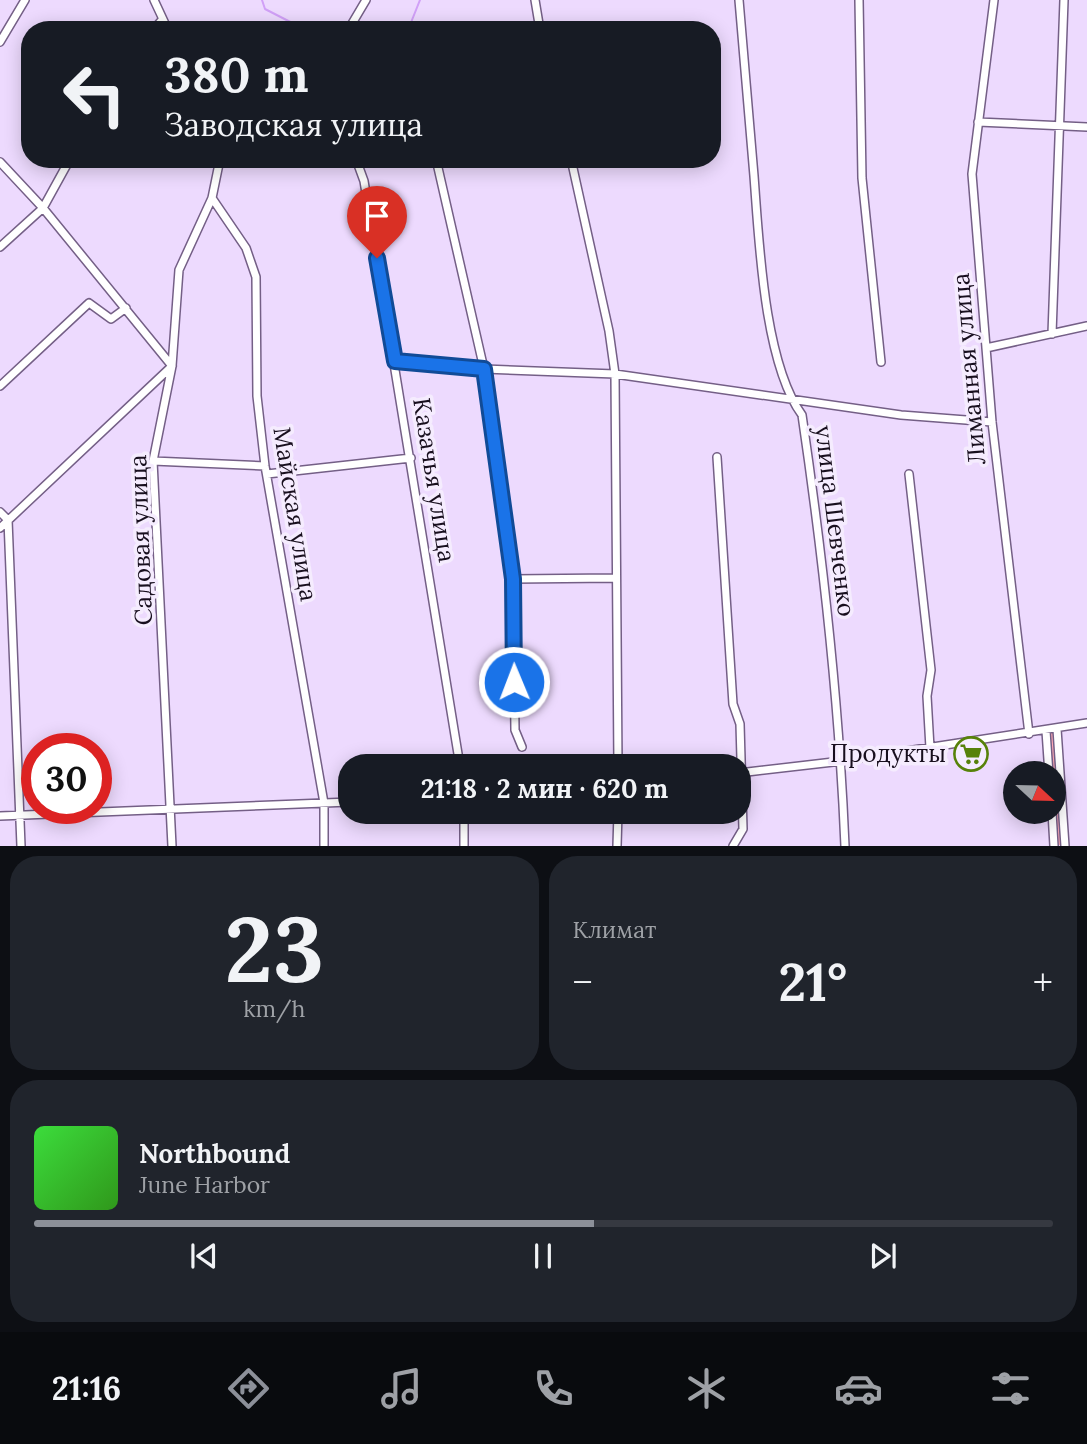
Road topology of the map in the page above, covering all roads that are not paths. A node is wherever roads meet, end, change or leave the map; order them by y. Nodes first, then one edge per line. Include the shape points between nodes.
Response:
1 (25, 0) edge
2 (154, 0) edge
3 (366, 0) edge
4 (535, 0) edge
5 (739, 0) edge
6 (859, 0) edge
7 (1064, 0) edge
8 (993, 1) edge
9 (161, 21) edge
10 (354, 21) edge
11 (538, 21) edge
12 (0, 42) edge
13 (978, 122) junction
14 (1057, 125) junction
15 (1087, 127) edge
16 (0, 162) edge
17 (65, 168) edge
18 (218, 168) edge
19 (359, 168) edge
20 (438, 168) edge
21 (573, 168) edge
22 (212, 198) junction
23 (43, 208) junction
24 (0, 247) edge
25 (126, 308) junction
26 (1087, 326) edge
27 (1052, 334) junction
28 (986, 348) junction
29 (395, 361) junction
30 (881, 362) dead end
31 (172, 366) junction
32 (484, 369) junction
33 (615, 374) junction
34 (0, 386) edge
35 (791, 399) junction
36 (992, 422) junction
37 (716, 457) dead end
38 (411, 458) junction
39 (153, 461) junction
40 (266, 470) junction
41 (909, 474) dead end
42 (0, 512) edge
43 (8, 520) junction
44 (0, 528) edge
45 (615, 578) junction
46 (513, 579) junction
47 (1087, 723) edge
48 (1057, 729) junction
49 (1046, 731) junction
50 (1030, 734) junction
51 (522, 747) dead end
52 (930, 748) junction
53 (458, 754) edge
54 (618, 754) edge
55 (740, 754) edge
56 (842, 761) junction
57 (1048, 761) edge
58 (751, 772) edge
59 (338, 802) edge
60 (324, 803) junction
61 (172, 808) junction
62 (0, 816) edge
63 (20, 816) junction
64 (464, 824) edge
65 (618, 824) edge
66 (743, 824) edge
67 (1053, 824) edge
68 (20, 845) edge
69 (172, 845) edge
70 (324, 845) edge
71 (464, 845) edge
72 (617, 845) edge
73 (733, 845) edge
74 (845, 845) edge
75 (1054, 845) edge
76 (1065, 845) edge

1 - 12 street
2 - 9 street
3 - 10 street
4 - 11 street
5 - 35 street, улица Шевченко via 762,277 780,370
6 - 30 street via 863,178
7 - 14 street
8 - 13 street, Лиманная улица
13 - 14 street
13 - 28 street, Лиманная улица via 972,174
14 - 15 street
14 - 27 street
16 - 23 street
17 - 23 street
18 - 22 street, Садовая улица
19 - 29 street, Казачья улица
20 - 32 street
21 - 33 street
22 - 31 street, Садовая улица via 178,270
22 - 40 street, Майская улица via 246,248 256,277 257,396
23 - 24 street
23 - 25 street
25 - 31 street
25 - 34 street via 111,319 89,303
26 - 27 street
27 - 28 street
28 - 36 street, Лиманная улица
29 - 32 street
29 - 38 street, Казачья улица
31 - 39 street, Садовая улица
31 - 43 street
32 - 33 street
32 - 46 street
33 - 35 street
33 - 45 street
35 - 36 street
35 - 56 street, улица Шевченко via 802,415 822,552
36 - 50 street, Лиманная улица
37 - 55 street
38 - 40 street
38 - 53 street, Казачья улица
39 - 40 street
39 - 61 street, Садовая улица
40 - 60 street, Майская улица
41 - 52 street via 931,670 927,696
42 - 43 street
43 - 44 street
43 - 63 street
45 - 46 street
45 - 54 street
46 - 51 street via 516,730
47 - 48 street
48 - 49 street
48 - 76 street
49 - 50 street
49 - 57 street
50 - 52 street
52 - 56 street
56 - 58 street
56 - 74 street, улица Шевченко
59 - 60 street
60 - 61 street
60 - 70 street, Майская улица
61 - 63 street
61 - 69 street, Садовая улица
62 - 63 street
63 - 68 street
64 - 71 street
65 - 72 street
66 - 73 street
67 - 75 street

